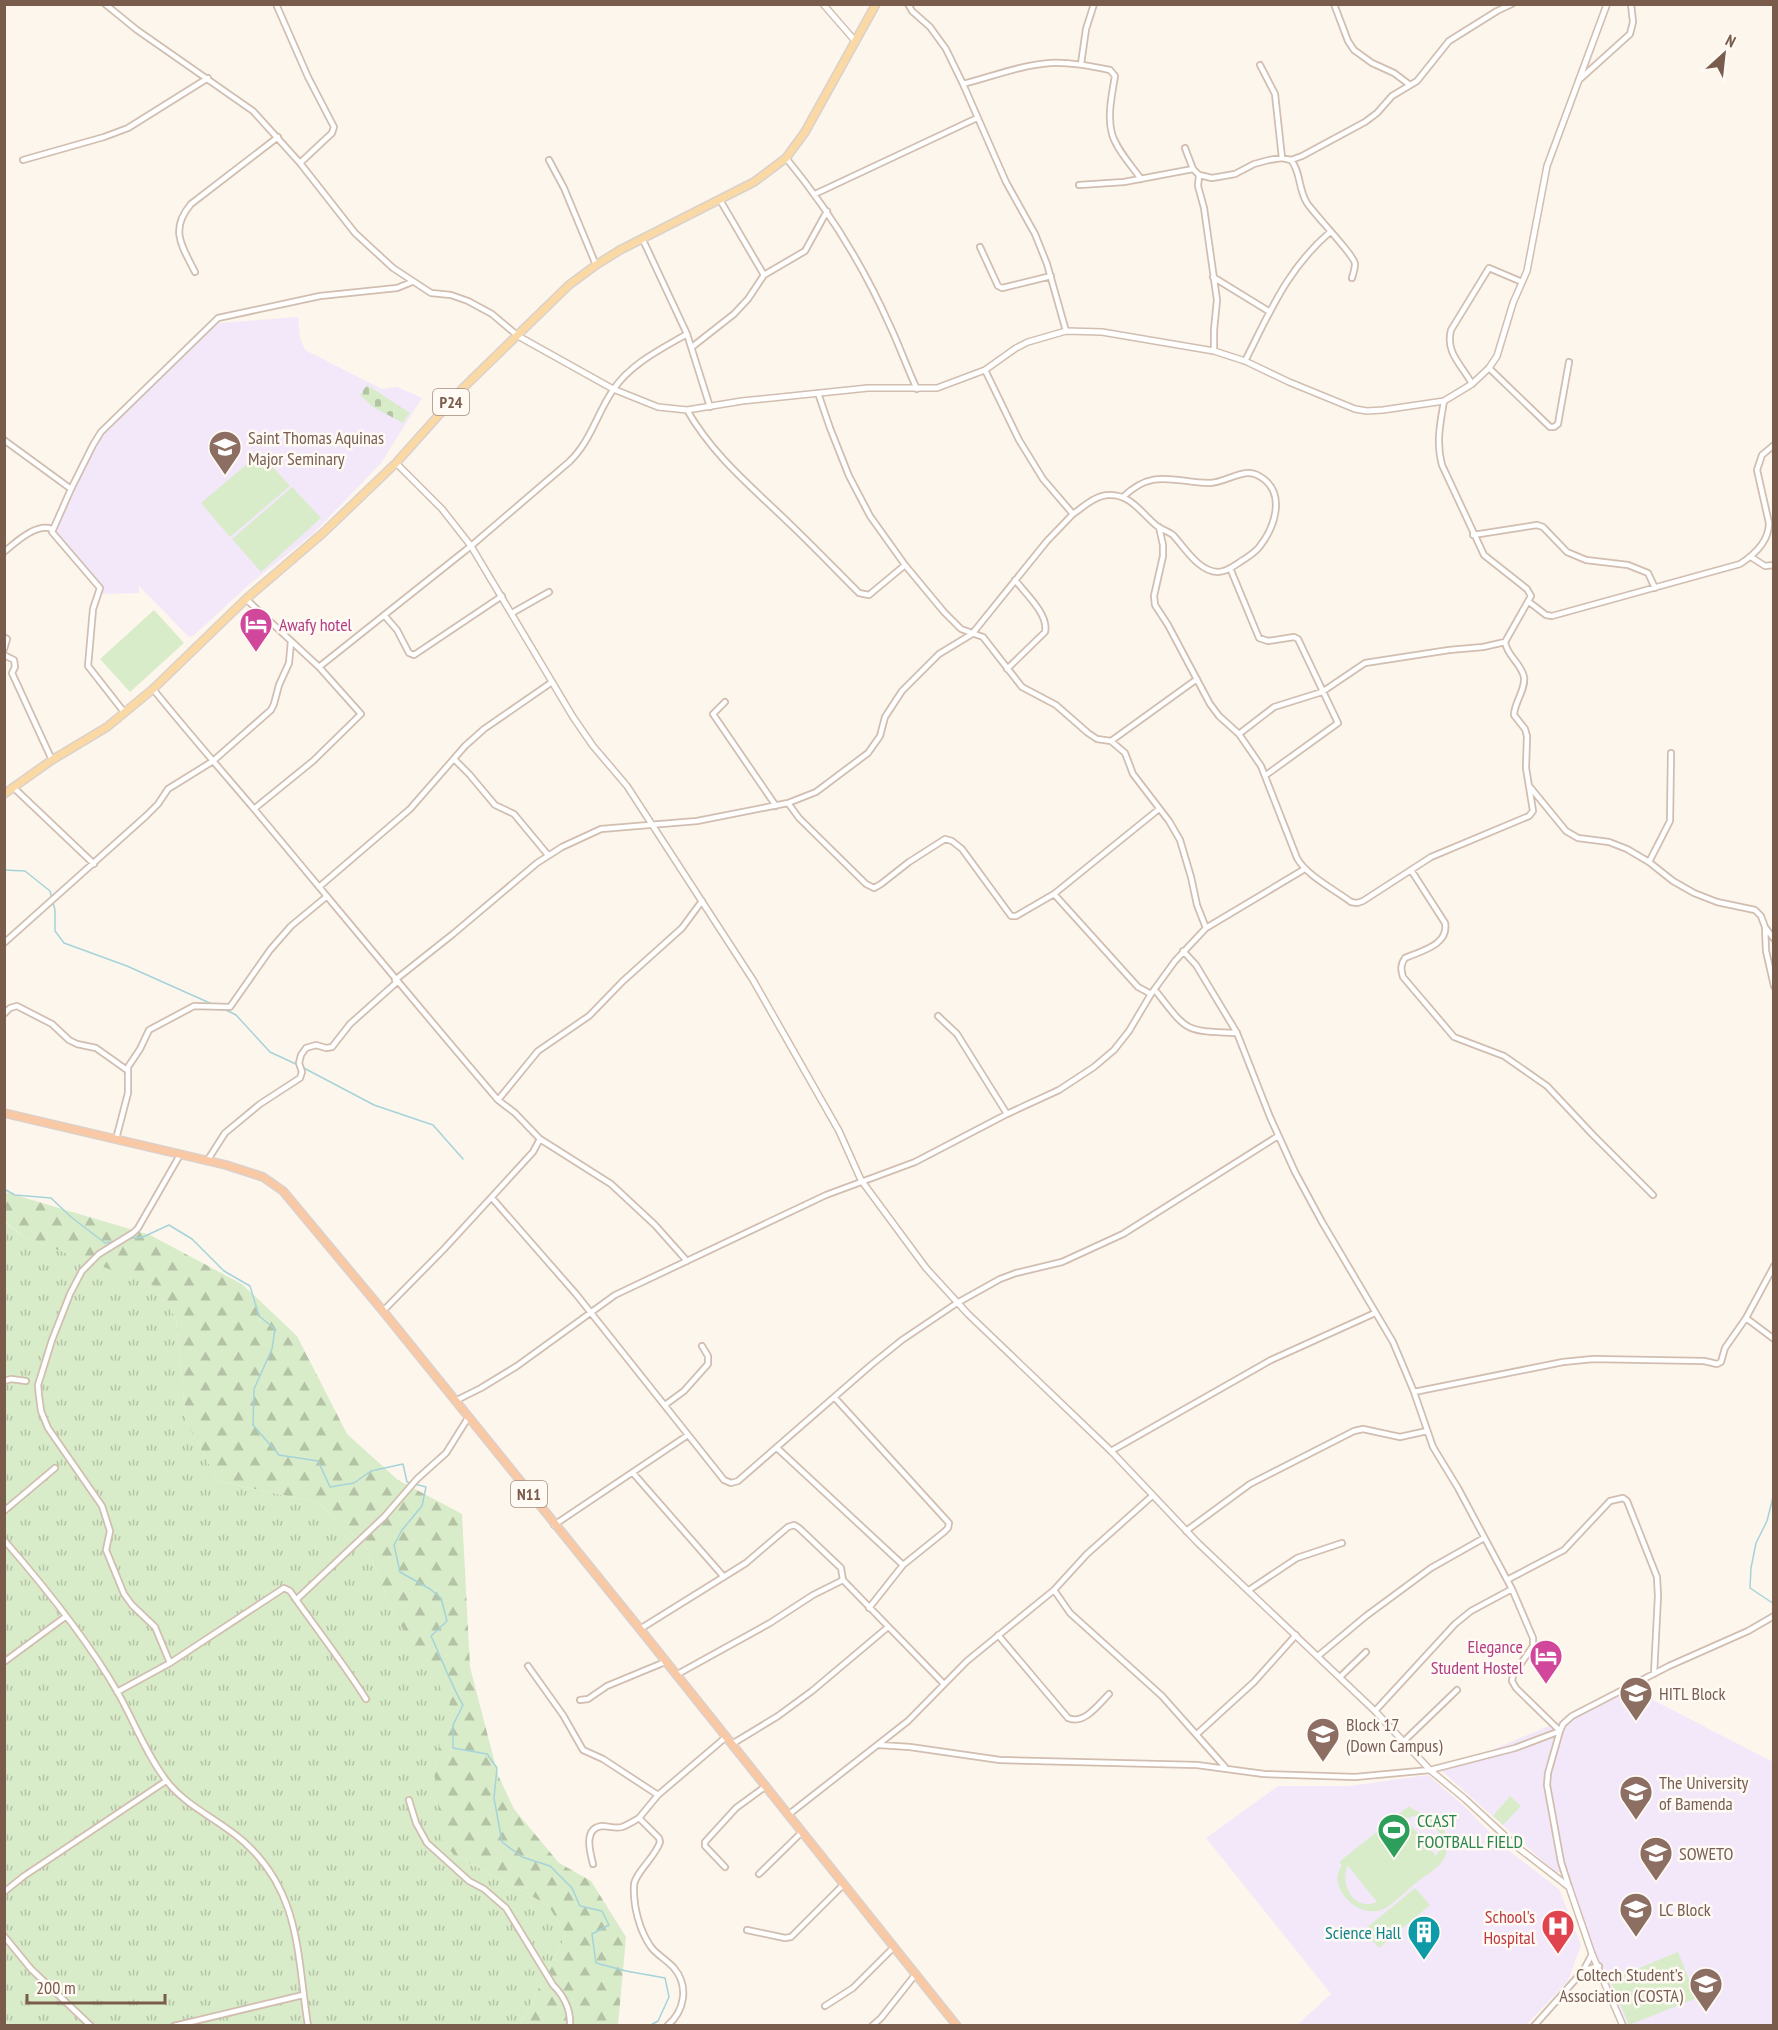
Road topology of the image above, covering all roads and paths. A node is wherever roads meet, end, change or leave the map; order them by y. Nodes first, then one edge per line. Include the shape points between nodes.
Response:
1 (105, 4) edge
2 (276, 4) edge
3 (823, 4) edge
4 (876, 4) edge
5 (908, 4) edge
6 (1094, 4) edge
7 (1334, 4) edge
8 (1512, 4) edge
9 (1607, 4) edge
10 (1631, 4) edge
11 (856, 42) junction
12 (1081, 64) junction
13 (1260, 65) dead end
14 (208, 78) junction
15 (1579, 80) junction
16 (963, 84) junction
17 (1410, 85) junction
18 (977, 118) junction
19 (278, 137) junction
20 (1185, 148) dead end
21 (786, 158) junction
22 (1282, 158) junction
23 (23, 160) dead end
24 (549, 160) dead end
25 (1291, 160) junction
26 (300, 163) junction
27 (1193, 169) junction
28 (1199, 176) junction
29 (1141, 179) junction
30 (1079, 184) dead end
31 (815, 194) junction
32 (720, 200) junction
33 (827, 211) junction
34 (1330, 232) junction
35 (643, 240) junction
36 (980, 247) dead end
37 (596, 265) junction
38 (195, 272) dead end
39 (764, 275) junction
40 (1051, 276) junction
41 (1213, 277) junction
42 (1352, 278) dead end
43 (412, 282) junction
44 (1522, 282) junction
45 (1270, 312) junction
46 (1066, 331) junction
47 (687, 334) junction
48 (518, 336) junction
49 (692, 347) junction
50 (1214, 351) junction
51 (1245, 361) junction
52 (1569, 362) dead end
53 (1489, 368) junction
54 (985, 370) junction
55 (1472, 384) junction
56 (613, 389) junction
57 (917, 389) junction
58 (818, 393) junction
59 (1444, 401) junction
60 (710, 407) junction
61 (687, 410) junction
62 (4, 440) edge
63 (1773, 445) edge
64 (396, 463) junction
65 (71, 489) junction
66 (1124, 497) junction
67 (1073, 514) junction
68 (1159, 527) junction
69 (52, 528) junction
70 (1473, 535) junction
71 (471, 546) junction
72 (4, 552) edge
73 (1751, 557) junction
74 (905, 565) junction
75 (1773, 565) edge
76 (1230, 568) junction
77 (1015, 580) junction
78 (1655, 588) junction
79 (549, 592) dead end
80 (502, 596) junction
81 (246, 599) junction
82 (1529, 602) junction
83 (512, 614) junction
84 (384, 615) junction
85 (972, 634) junction
86 (4, 637) edge
87 (291, 641) junction
88 (1505, 642) junction
89 (4, 649) edge
90 (4, 655) edge
91 (319, 667) junction
92 (1007, 669) junction
93 (1197, 679) junction
94 (552, 682) junction
95 (153, 689) junction
96 (1322, 692) junction
97 (725, 702) dead end
98 (124, 712) junction
99 (1239, 734) junction
100 (1111, 741) junction
101 (1671, 753) dead end
102 (454, 759) junction
103 (52, 760) junction
104 (213, 761) junction
105 (1266, 775) junction
106 (1529, 784) junction
107 (13, 787) junction
108 (4, 794) edge
109 (788, 803) junction
110 (776, 806) junction
111 (1159, 808) junction
112 (254, 809) junction
113 (654, 826) junction
114 (548, 855) junction
115 (1649, 862) junction
116 (94, 864) junction
117 (1303, 870) junction
118 (1411, 870) junction
119 (319, 887) junction
120 (1054, 894) junction
121 (326, 897) junction
122 (702, 901) junction
123 (1765, 927) junction
124 (1206, 928) junction
125 (1773, 939) edge
126 (4, 943) edge
127 (1183, 951) junction
128 (396, 981) junction
129 (1773, 986) edge
130 (1153, 992) junction
131 (4, 1014) edge
132 (938, 1016) dead end
133 (1237, 1033) junction
134 (127, 1070) junction
135 (498, 1100) junction
136 (4, 1113) edge
137 (1007, 1114) junction
138 (1278, 1136) junction
139 (116, 1139) junction
140 (540, 1139) junction
141 (180, 1155) junction
142 (207, 1161) junction
143 (861, 1180) junction
144 (1653, 1195) dead end
145 (492, 1198) junction
146 (687, 1261) junction
147 (1773, 1266) edge
148 (957, 1303) junction
149 (382, 1311) junction
150 (591, 1312) junction
151 (1376, 1312) junction
152 (1746, 1318) junction
153 (1773, 1339) edge
154 (702, 1346) dead end
155 (4, 1380) edge
156 (26, 1381) dead end
157 (1414, 1392) junction
158 (835, 1398) junction
159 (455, 1401) junction
160 (665, 1405) junction
161 (468, 1418) junction
162 (1427, 1431) junction
163 (688, 1435) junction
164 (777, 1448) junction
165 (1111, 1451) junction
166 (55, 1468) dead end
167 (633, 1473) junction
168 (1152, 1496) junction
169 (4, 1511) edge
170 (554, 1525) junction
171 (1186, 1531) junction
172 (1484, 1538) junction
173 (4, 1540) edge
174 (1342, 1543) dead end
175 (903, 1565) junction
176 (724, 1577) junction
177 (843, 1580) junction
178 (1507, 1580) junction
179 (1512, 1589) junction
180 (1054, 1590) junction
181 (1249, 1590) junction
182 (296, 1600) junction
183 (869, 1608) junction
184 (1773, 1616) edge
185 (65, 1617) junction
186 (888, 1627) junction
187 (640, 1629) junction
188 (998, 1635) junction
189 (1296, 1635) junction
190 (1366, 1652) dead end
191 (1318, 1656) junction
192 (4, 1662) edge
193 (665, 1662) junction
194 (170, 1663) junction
195 (528, 1666) dead end
196 (1654, 1674) junction
197 (676, 1675) junction
198 (1340, 1677) junction
199 (944, 1684) junction
200 (1457, 1690) dead end
201 (117, 1692) junction
202 (1109, 1694) dead end
203 (366, 1699) dead end
204 (580, 1700) dead end
205 (1376, 1711) junction
206 (1560, 1731) junction
207 (1197, 1734) junction
208 (726, 1737) junction
209 (1403, 1742) junction
210 (731, 1744) junction
211 (879, 1745) junction
212 (1226, 1767) junction
213 (1430, 1770) junction
214 (166, 1781) junction
215 (766, 1786) junction
216 (658, 1795) junction
217 (409, 1800) dead end
218 (788, 1815) junction
219 (639, 1818) junction
220 (802, 1832) junction
221 (593, 1863) dead end
222 (725, 1867) dead end
223 (759, 1874) dead end
224 (844, 1884) junction
225 (1569, 1887) junction
226 (4, 1892) edge
227 (747, 1930) dead end
228 (4, 1936) edge
229 (893, 1948) junction
230 (1592, 1954) junction
231 (1599, 1966) junction
232 (1583, 1971) junction
233 (915, 1975) junction
234 (303, 1995) junction
235 (825, 2006) dead end
236 (91, 2025) edge
237 (174, 2025) edge
238 (180, 2025) edge
239 (308, 2025) edge
240 (570, 2025) edge
241 (667, 2025) edge
242 (872, 2025) edge
243 (957, 2025) edge
244 (1534, 2025) edge
245 (1623, 2025) edge

1 - 14 street
2 - 26 street via 334,127
3 - 11 street
4 - 11 main road, P24
5 - 16 street via 946,49
6 - 12 street
7 - 17 street via 1354,50
8 - 17 street via 1449,41
9 - 15 street
10 - 15 street via 1630,34
11 - 21 main road, P24 via 806,132
12 - 16 street via 1036,65
12 - 29 street via 1113,72 1112,132
13 - 22 street via 1275,94
14 - 19 street via 253,111
14 - 23 street via 128,128
15 - 44 street via 1546,166 1535,237
16 - 18 street
17 - 25 street via 1365,122
18 - 31 street
18 - 40 street via 1035,234
19 - 26 street
19 - 38 street via 183,213 178,234
20 - 27 street
21 - 31 street
21 - 32 main road, P24 via 754,182
22 - 25 street
22 - 28 street via 1254,164 1235,174
24 - 37 street
25 - 34 street via 1307,202
26 - 43 street via 355,233
27 - 28 street
27 - 29 street
28 - 41 street
29 - 30 street
31 - 33 street
32 - 35 main road, P24
32 - 39 street
33 - 39 street via 804,251
33 - 57 street via 867,280
34 - 42 street via 1353,258
34 - 45 street via 1293,271
35 - 37 main road, P24
35 - 47 street
36 - 40 street via 1002,288
37 - 48 main road, P24 via 569,285
39 - 49 street via 738,310
40 - 46 street
41 - 45 street
41 - 50 street via 1217,300
43 - 48 street via 431,293 468,301 492,314
43 - 65 street via 397,288 320,296 215,320 101,432
44 - 53 street via 1497,356
44 - 55 street via 1489,268 1451,330 1451,353
45 - 51 street
46 - 50 street via 1102,332
46 - 54 street via 1016,348
47 - 49 street
47 - 56 street via 640,363
48 - 56 street
48 - 64 main road, P24 via 463,388
49 - 60 street
50 - 51 street
51 - 59 street via 1354,409 1383,410
52 - 53 street via 1558,424 1554,427
53 - 55 street
54 - 57 street via 938,388
54 - 67 street via 1019,441 1043,480
55 - 59 street
56 - 61 street via 658,407
56 - 71 street via 584,447
57 - 58 street
58 - 60 street
58 - 74 street via 849,476 870,516
59 - 70 street via 1438,451
60 - 61 street
61 - 74 street via 705,439 734,472 859,593 869,595
62 - 65 street
63 - 73 street via 1762,455 1757,470 1769,531
64 - 71 street via 442,509
64 - 81 main road, P24
65 - 69 street
66 - 67 street via 1105,495
66 - 68 street
66 - 76 street via 1141,482 1151,479 1210,483 1246,472 1256,473 1271,487 1276,499 1268,536 1257,550
67 - 77 street
68 - 76 street via 1209,568 1221,572
68 - 93 street via 1163,556 1155,605
69 - 72 street via 39,528
69 - 98 street via 55,537 100,588 93,609 88,666
70 - 78 street via 1537,525 1567,552 1648,573
70 - 82 street via 1484,555 1530,592
71 - 80 street
71 - 84 street
73 - 75 street via 1765,566
73 - 78 street via 1740,564
74 - 85 street via 954,624
76 - 96 street via 1259,638 1298,639
77 - 85 street
77 - 92 street via 1047,626 1046,633
78 - 82 street via 1552,616
79 - 83 street
80 - 83 street
80 - 84 street via 414,655
81 - 87 street
81 - 95 main road, P24
82 - 88 street
83 - 94 street
84 - 91 street
85 - 92 street via 983,637
85 - 109 street via 939,654 902,691 868,753 816,792
86 - 89 street
87 - 91 street
87 - 104 street via 289,663 274,704
88 - 96 street via 1365,663
88 - 106 street via 1524,676 1514,715 1527,736
90 - 103 street via 14,660 12,673
91 - 112 street via 360,711 360,716
92 - 100 street via 1022,687 1056,705 1088,734
93 - 99 street via 1219,716
93 - 100 street
94 - 102 street via 484,729
94 - 113 street via 593,746
95 - 98 main road, P24
95 - 104 street
96 - 99 street via 1274,707
96 - 105 street via 1336,717 1336,726
97 - 110 street via 712,714
98 - 103 main road, P24
99 - 105 street
100 - 111 street via 1125,753 1133,774
101 - 115 street via 1670,821
102 - 114 street via 495,805 514,814
102 - 119 street via 410,809
103 - 107 main road, P24
104 - 112 street
104 - 116 street via 168,789 158,804
105 - 117 street
106 - 115 street via 1566,831 1578,838 1609,842
106 - 118 street via 1533,811 1529,816 1431,857
107 - 108 main road, P24
107 - 116 street
109 - 110 street
109 - 120 street via 820,839 874,888 945,839 962,849 1011,916
110 - 113 street
111 - 120 street
111 - 124 street via 1180,840
112 - 119 street
113 - 114 street via 602,830
113 - 122 street
114 - 128 street
115 - 123 street via 1694,893 1755,910
116 - 126 street
117 - 118 street via 1357,903
117 - 124 street
118 - 144 street via 1446,930 1440,942 1405,958 1403,977 1454,1037 1504,1056 1547,1086
119 - 121 street
120 - 130 street via 1138,987
121 - 128 street
121 - 134 street via 270,950 231,1006 194,1006 149,1030
122 - 135 street via 667,944 589,1016 538,1051
122 - 143 street via 777,1021 839,1131
123 - 125 street
123 - 129 street
124 - 127 street
127 - 130 street
127 - 133 street via 1196,965
128 - 135 street
128 - 142 street via 350,1024 332,1047 306,1047 299,1063 300,1078 225,1132
130 - 133 street via 1187,1027
130 - 137 street via 1124,1038 1094,1067 1059,1090
131 - 134 street via 17,1005 52,1024 69,1040 96,1048
132 - 137 street via 957,1034
133 - 138 street
134 - 139 street via 128,1093
135 - 140 street
136 - 139 highway, N11
137 - 143 street via 915,1162
138 - 148 street via 1122,1234 1062,1262 1000,1279
138 - 151 street via 1322,1222
139 - 141 highway, N11
140 - 145 street
140 - 146 street via 611,1184
141 - 142 highway, N11
141 - 194 street via 138,1228 99,1254 82,1271 38,1384 41,1411 48,1428 102,1506 110,1531 106,1550 124,1594 154,1627
142 - 149 highway, N11 via 253,1173 273,1184 303,1213
143 - 146 street
143 - 148 street
145 - 149 street
145 - 150 street
146 - 150 street via 615,1295
147 - 152 street
148 - 158 street via 902,1340
148 - 165 street
149 - 159 highway, N11
150 - 159 street via 518,1366
150 - 160 street
151 - 157 street
151 - 165 street via 1271,1360
152 - 153 street
152 - 157 street via 1717,1364 1611,1359 1563,1362
154 - 160 street via 708,1364
155 - 156 street
157 - 162 street
158 - 164 street
158 - 175 street via 949,1523 944,1532
159 - 161 highway, N11
160 - 163 street
161 - 170 highway, N11
161 - 182 street via 446,1454
162 - 171 street via 1400,1437 1363,1429 1354,1431 1250,1484
162 - 172 street
163 - 164 street via 724,1480 731,1483
163 - 167 street
164 - 175 street
165 - 168 street
166 - 169 street
167 - 170 street
167 - 176 street
168 - 171 street
168 - 180 street via 1087,1554
170 - 187 highway, N11
171 - 181 street
172 - 178 street
172 - 191 street via 1431,1568
173 - 185 street
174 - 181 street via 1297,1558
175 - 183 street
176 - 177 street via 794,1525 841,1568
176 - 187 street
177 - 183 street
177 - 197 street
178 - 179 street
178 - 196 street via 1564,1550 1610,1502 1623,1498 1657,1577
179 - 205 street via 1455,1624
179 - 206 street via 1533,1646 1512,1681
180 - 188 street
180 - 207 street via 1070,1613 1162,1696
181 - 189 street
182 - 194 street via 284,1588
182 - 203 street
183 - 186 street
184 - 196 street
185 - 192 street
185 - 201 street
186 - 199 street
186 - 210 street via 812,1691
187 - 193 highway, N11
188 - 199 street
188 - 202 street via 1068,1718 1082,1719
189 - 191 street
189 - 207 street via 1254,1682
190 - 198 street
191 - 198 street
193 - 197 highway, N11
193 - 204 street
194 - 201 street
195 - 216 street via 583,1750
196 - 206 street via 1577,1713
197 - 208 highway, N11
198 - 205 street
199 - 211 street
200 - 209 street
201 - 214 street
205 - 209 street
206 - 213 street via 1515,1748
206 - 225 street via 1547,1785
207 - 212 street
208 - 210 highway, N11
208 - 216 street
209 - 213 street
210 - 215 highway, N11
211 - 212 street via 1000,1760
211 - 218 street
212 - 213 street via 1264,1774 1355,1778
213 - 225 street
214 - 226 street
214 - 234 street via 244,1842 273,1875 292,1917
215 - 218 highway, N11
215 - 222 street via 736,1808 705,1842
216 - 219 street
217 - 240 street via 427,1843 506,1908 562,1993 571,2016
218 - 220 highway, N11
219 - 221 street via 622,1827 604,1826 592,1832 589,1844
219 - 241 street via 660,1842 634,1883 637,1918 652,1948 673,1966 683,1984 682,2003
220 - 223 street
220 - 224 highway, N11
224 - 227 street via 791,1937
224 - 229 highway, N11
225 - 230 street
228 - 236 street via 31,1969
229 - 233 highway, N11
229 - 235 street via 853,1988
230 - 231 street
230 - 232 street
231 - 232 street
231 - 245 street
232 - 244 street
233 - 242 street
233 - 243 highway, N11
234 - 238 street
234 - 239 street
237 - 238 street

